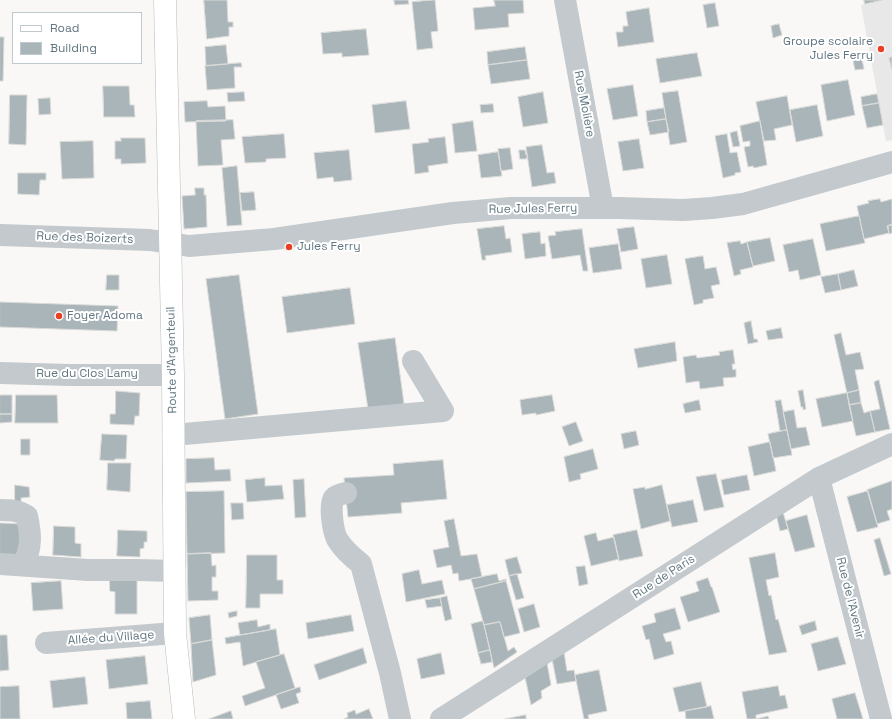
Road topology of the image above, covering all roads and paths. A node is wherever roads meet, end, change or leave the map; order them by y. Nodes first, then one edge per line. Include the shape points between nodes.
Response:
1 (165, 0) edge
2 (565, 0) edge
3 (892, 162) edge
4 (603, 208) junction
5 (0, 235) edge
6 (170, 244) junction
7 (413, 361) dead end
8 (0, 373) edge
9 (173, 375) junction
10 (173, 435) junction
11 (892, 444) edge
12 (819, 478) junction
13 (346, 493) dead end
14 (0, 510) edge
15 (0, 564) edge
16 (23, 565) junction
17 (175, 571) junction
18 (176, 633) junction
19 (46, 642) dead end
20 (184, 719) edge
21 (400, 719) edge
22 (441, 719) edge
23 (881, 719) edge

1 - 6 main road, Route d'Argenteuil
2 - 4 street, Rue Molière
3 - 4 street, Rue Jules Ferry via 727,207 683,210
4 - 6 street, Rue Jules Ferry via 504,208 274,239 189,246
5 - 6 street, Rue des Boizerts via 150,240
6 - 9 main road, Route d'Argenteuil
7 - 10 street via 443,411
8 - 9 street, Rue du Clos Lamy
9 - 10 main road, Route d'Argenteuil
10 - 17 main road, Route d'Argenteuil
11 - 12 street, Rue de Paris
12 - 22 street, Rue de Paris
12 - 23 street, Rue de l'Avenir
13 - 21 street via 338,495 331,506 336,538 348,554 361,564
14 - 16 street via 15,510 27,516 30,533 28,555
15 - 16 street
16 - 17 street via 88,570
17 - 18 main road, Route d'Argenteuil
18 - 19 street, Allée du Village
18 - 20 main road, Route d'Argenteuil

